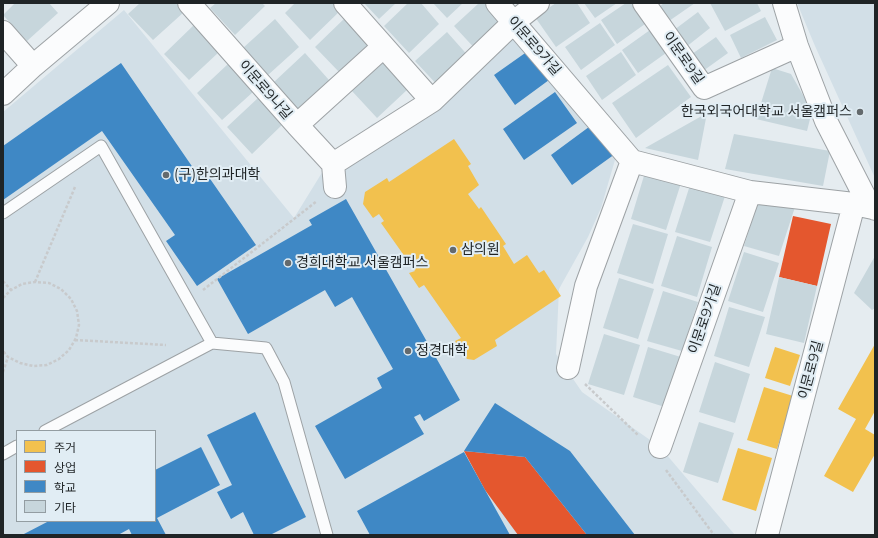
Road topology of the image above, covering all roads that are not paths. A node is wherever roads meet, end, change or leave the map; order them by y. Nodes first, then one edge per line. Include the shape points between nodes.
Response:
1 (108, 3) edge
2 (189, 3) edge
3 (345, 3) edge
4 (497, 3) edge
5 (538, 3) edge
6 (644, 3) edge
7 (784, 3) edge
8 (514, 22) junction
9 (3, 32) edge
10 (797, 46) junction
11 (383, 47) junction
12 (33, 66) junction
13 (3, 94) edge
14 (432, 101) junction
15 (297, 125) junction
16 (632, 161) junction
17 (333, 164) junction
18 (335, 187) road end
19 (750, 192) junction
20 (868, 207) edge
21 (3, 213) edge
22 (208, 345) junction
23 (568, 368) dead end
24 (47, 430) edge
25 (16, 447) edge
26 (660, 448) dead end
27 (3, 454) edge
28 (327, 535) edge
29 (767, 535) edge

1 - 12 street
2 - 15 street, 이문로9나길
3 - 11 street
4 - 8 street, 이문로9가길
5 - 8 street
6 - 10 street, 이문로9길 via 704,88
7 - 10 street
8 - 14 street
8 - 16 street, 이문로9가길
9 - 12 street
10 - 20 street via 826,122
11 - 14 street
11 - 15 street, 이문로9나길
12 - 13 street
14 - 17 street
15 - 17 street
16 - 19 street
16 - 23 street via 586,286
17 - 18 street
19 - 20 street
19 - 26 street, 이문로9가길
20 - 29 street, 이문로9길
21 - 22 lane via 101,146 189,303
22 - 24 lane
22 - 28 lane via 266,348 284,382
25 - 27 lane

